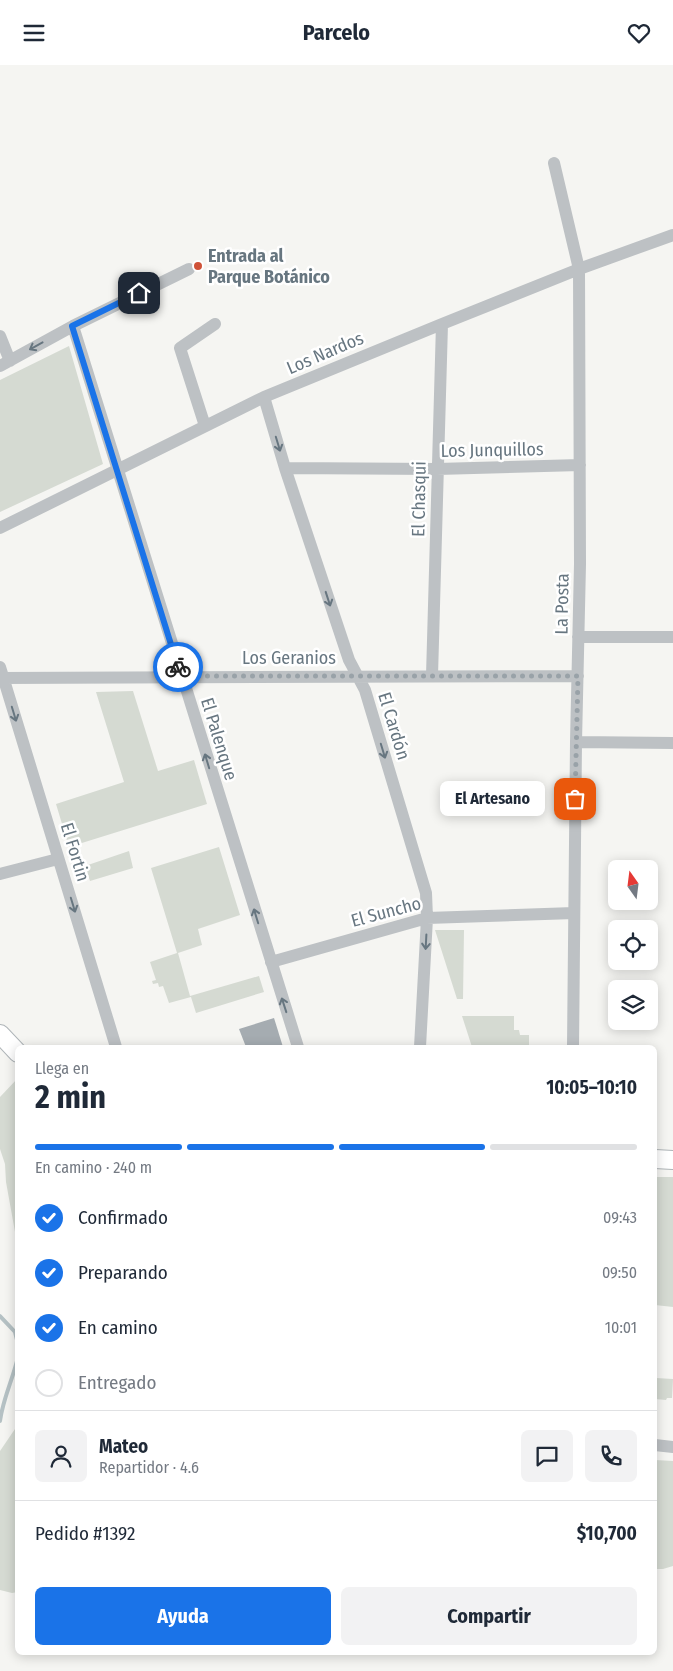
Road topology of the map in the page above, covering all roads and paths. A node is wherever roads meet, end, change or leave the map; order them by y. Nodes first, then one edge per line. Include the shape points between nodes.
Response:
1 (554, 163) dead end
2 (673, 235) edge
3 (189, 269) dead end
4 (579, 269) junction
5 (215, 323) dead end
6 (442, 323) junction
7 (72, 326) junction
8 (0, 336) edge
9 (5, 363) edge
10 (264, 397) junction
11 (205, 426) junction
12 (580, 465) junction
13 (285, 468) junction
14 (118, 469) junction
15 (437, 469) junction
16 (0, 528) edge
17 (578, 637) junction
18 (673, 637) edge
19 (1, 674) edge
20 (181, 676) junction
21 (357, 676) junction
22 (432, 676) junction
23 (578, 676) junction
24 (576, 743) junction
25 (673, 743) edge
26 (58, 859) junction
27 (0, 874) edge
28 (574, 913) junction
29 (427, 918) junction
30 (271, 962) junction
31 (0, 1034) edge
32 (115, 1045) edge
33 (297, 1045) edge
34 (420, 1045) edge
35 (573, 1045) edge
36 (15, 1050) edge
37 (657, 1159) edge
38 (673, 1160) edge
39 (657, 1445) edge
40 (673, 1447) edge

1 - 4 street, La Posta
2 - 4 street, Los Nardos
3 - 7 street
4 - 6 street, Los Nardos
4 - 12 street, La Posta
5 - 11 street via 180,348
6 - 10 street, Los Nardos
6 - 15 street, El Chasqui
7 -> 9 street
7 - 14 street, El Palenque
8 - 9 street
10 - 11 street, Los Nardos
10 -> 13 street, El Cardón
11 - 14 street, Los Nardos
12 - 15 street, Los Junquillos
12 - 17 street, La Posta
13 - 15 street, Los Junquillos
13 -> 21 street, El Cardón
14 - 16 street, Los Nardos
14 - 20 street, El Palenque
15 - 22 street, El Chasqui
17 - 18 street
17 - 23 street, La Posta
19 - 20 street, Los Geranios
19 -> 26 street, El Fortin
20 - 21 street, Los Geranios
30 -> 20 street, El Palenque
21 - 22 street, Los Geranios
21 -> 29 street, El Cardón via 365,690 426,893
22 - 23 street, Los Geranios
23 - 24 street, La Posta
24 - 25 street
24 - 28 street, La Posta
26 - 27 street
26 -> 32 street, El Fortin
28 - 29 street, El Suncho
28 - 35 street, La Posta
29 - 30 street, El Suncho
29 -> 34 street, El Cardón
33 -> 30 street, El Palenque
31 - 36 main road
37 - 38 main road
39 - 40 street

